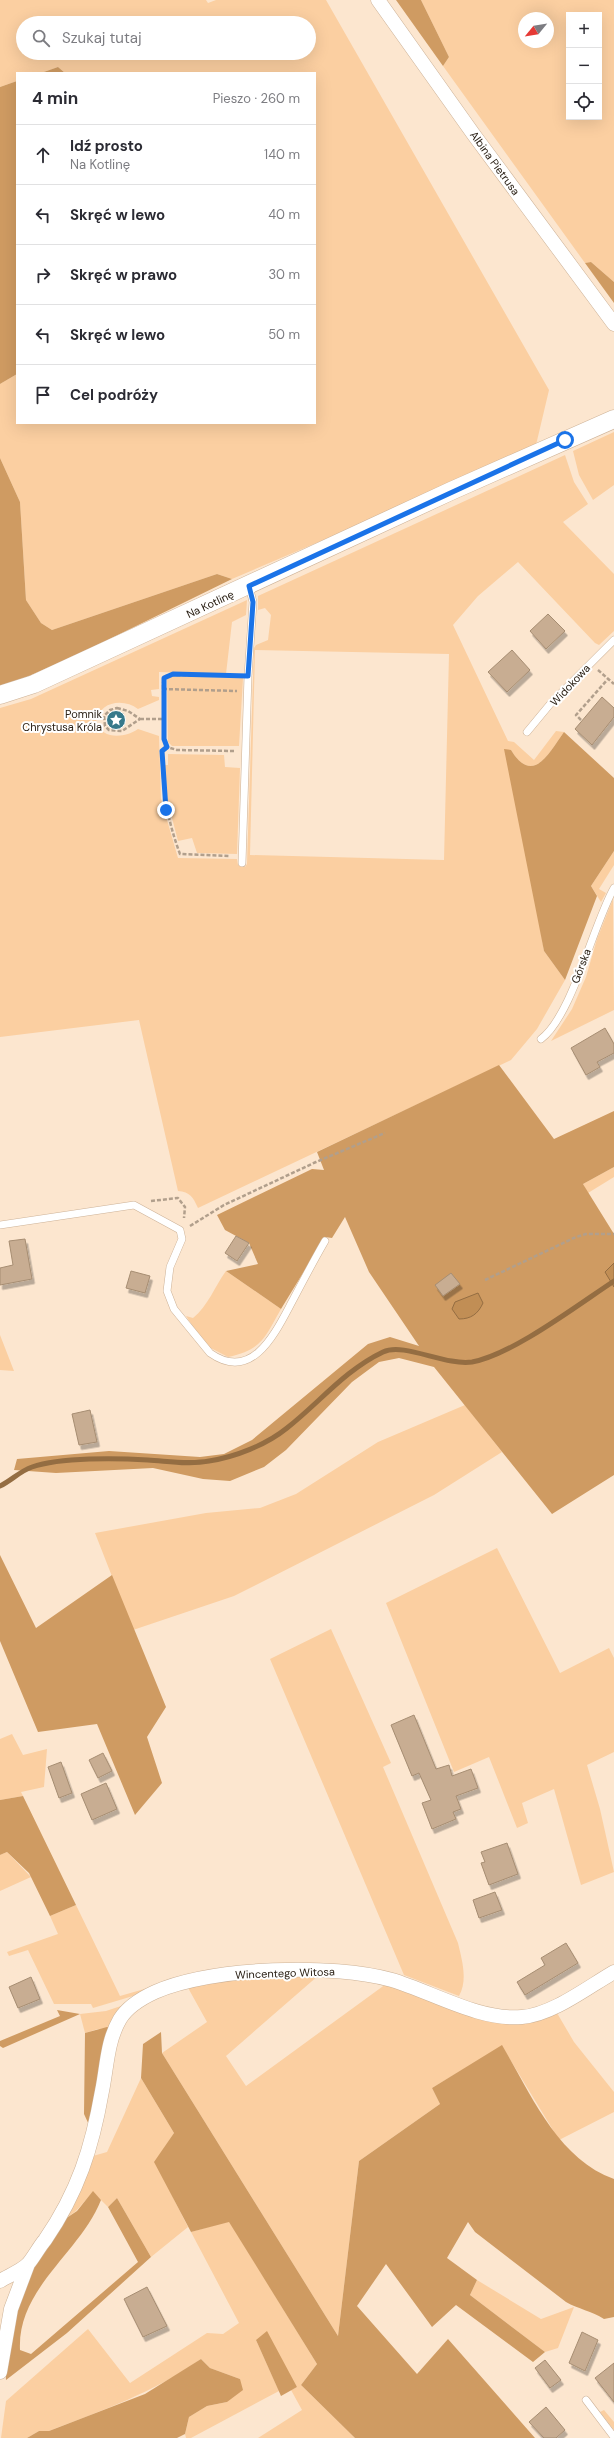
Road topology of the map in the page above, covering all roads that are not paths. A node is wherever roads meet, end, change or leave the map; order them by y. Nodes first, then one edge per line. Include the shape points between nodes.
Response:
1 (378, 0) edge
2 (614, 324) edge
3 (614, 419) edge
4 (249, 586) junction
5 (614, 640) edge
6 (0, 695) edge
7 (527, 732) dead end
8 (242, 860) road end
9 (614, 888) edge
10 (542, 1039) dead end
11 (0, 1225) edge
12 (325, 1241) dead end
13 (614, 1972) edge
14 (28, 2264) junction
15 (0, 2281) edge
16 (0, 2372) edge
17 (586, 2400) dead end
18 (614, 2437) edge

1 - 2 street, Albina Pietrusa
3 - 4 street, Na Kotlinę via 450,491
4 - 6 street, Na Kotlinę via 34,684
4 - 8 lane via 253,602 247,691
5 - 7 lane, Widokowa
9 - 10 lane, Górska via 563,1009 550,1032
11 - 12 lane via 134,1204 181,1231 182,1239 170,1267 166,1286 170,1302 210,1353 235,1362 255,1355 270,1342
13 - 14 street, Wincentego Witosa via 552,2008 520,2018 464,2007 393,1980 337,1971 240,1973 187,1981 154,1992 127,2009 116,2027 84,2168 67,2206
14 - 15 street, Wincentego Witosa
14 - 16 street, Wincentego Witosa via 11,2309
17 - 18 lane

